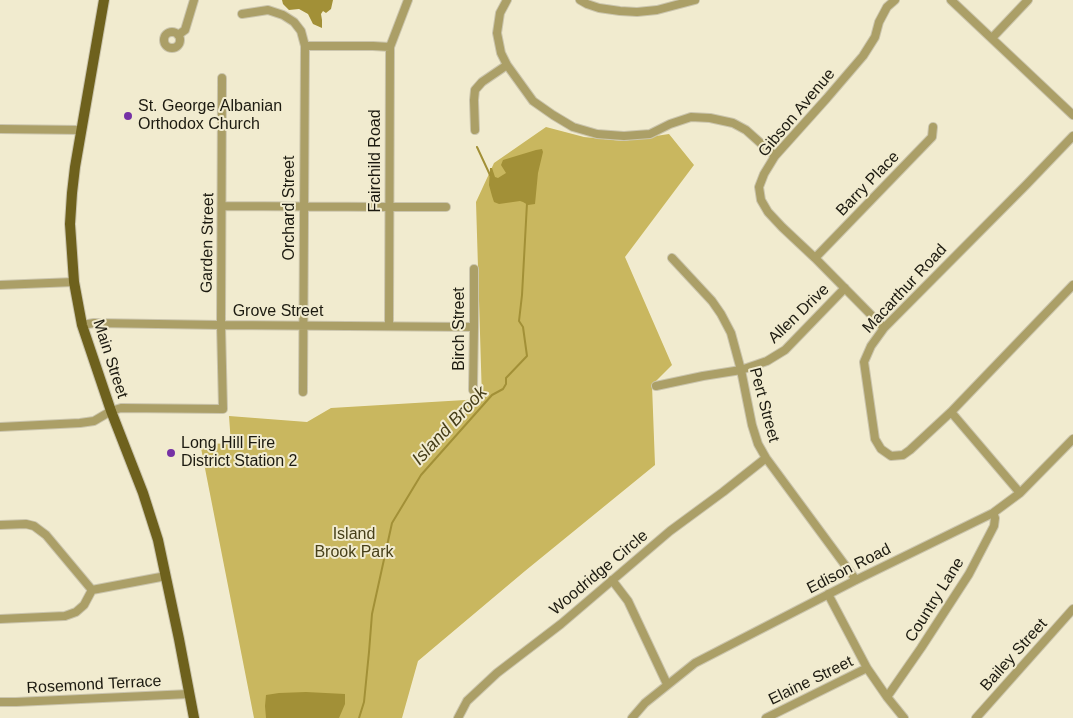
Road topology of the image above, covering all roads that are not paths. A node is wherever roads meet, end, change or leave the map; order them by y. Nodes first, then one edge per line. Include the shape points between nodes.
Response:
1 (104, 0) edge
2 (194, 0) edge
3 (408, 0) edge
4 (507, 0) edge
5 (580, 0) edge
6 (695, 0) edge
7 (895, 0) edge
8 (951, 0) edge
9 (1028, 0) edge
10 (242, 14) dead end
11 (178, 35) dead end
12 (992, 38) junction
13 (305, 46) junction
14 (390, 47) junction
15 (507, 65) junction
16 (222, 78) dead end
17 (1073, 115) edge
18 (933, 127) dead end
19 (0, 129) edge
20 (82, 130) junction
21 (475, 130) dead end
22 (1073, 136) edge
23 (775, 156) junction
24 (222, 206) junction
25 (304, 206) junction
26 (390, 207) junction
27 (446, 207) dead end
28 (672, 258) dead end
29 (815, 258) junction
30 (474, 269) dead end
31 (74, 282) junction
32 (0, 285) edge
33 (1073, 285) edge
34 (845, 288) junction
35 (220, 325) junction
36 (82, 326) junction
37 (304, 326) junction
38 (389, 326) junction
39 (474, 327) junction
40 (884, 328) junction
41 (742, 370) junction
42 (656, 386) dead end
43 (473, 390) dead end
44 (303, 392) dead end
45 (111, 411) junction
46 (951, 412) junction
47 (0, 427) edge
48 (1073, 439) edge
49 (766, 458) junction
50 (1020, 493) junction
51 (992, 513) junction
52 (0, 526) edge
53 (166, 576) junction
54 (612, 580) junction
55 (856, 580) junction
56 (92, 590) junction
57 (828, 594) junction
58 (1073, 609) edge
59 (0, 619) edge
60 (867, 668) junction
61 (667, 684) junction
62 (189, 694) junction
63 (887, 697) junction
64 (0, 702) edge
65 (194, 718) edge
66 (458, 718) edge
67 (632, 718) edge
68 (766, 718) edge
69 (904, 718) edge
70 (976, 718) edge

1 - 20 main road, Main Street
2 - 11 street via 185,30
3 - 14 street, Fairchild Road
4 - 15 street via 500,12 496,33 500,53
5 - 6 street via 599,8 637,12
7 - 23 street, Gibson Avenue via 878,22 875,37 862,56
8 - 12 street
9 - 12 street
10 - 13 street, Orchard Street via 268,10 283,15 301,31
12 - 17 street
13 - 14 street
13 - 25 street, Orchard Street
14 - 26 street, Fairchild Road
15 - 21 street via 475,90
15 - 23 street via 533,102 574,127 597,134 624,136 650,134 691,117 710,118 733,123 746,130
16 - 24 street, Garden Street
18 - 29 street, Barry Place via 932,138
19 - 20 street
20 - 31 main road, Main Street via 70,224
22 - 40 street, Macarthur Road
23 - 29 street, Gibson Avenue via 764,174 761,200 768,212
24 - 25 street
24 - 35 street, Garden Street
25 - 26 street
25 - 37 street, Orchard Street
26 - 27 street
26 - 38 street, Fairchild Road
28 - 41 street, Pert Street via 721,314
29 - 34 street, Gibson Avenue
30 - 39 street, Birch Street
31 - 32 street
31 - 36 main road, Main Street
33 - 46 street, Macarthur Road
34 - 40 street, Gibson Avenue
34 - 41 street, Allen Drive via 785,350 766,362
35 - 36 street, Grove Street via 94,323
35 - 37 street, Grove Street
35 - 45 street, Garden Street via 222,409 121,408
36 - 45 main road, Main Street
37 - 38 street, Grove Street
37 - 44 street, Orchard Street
38 - 39 street, Grove Street
39 - 43 street, Birch Street
40 - 46 street, Macarthur Road via 864,362 875,439 881,449 891,456 903,455
41 - 42 street, Allen Drive
41 - 49 street, Pert Street via 752,425
45 - 47 street via 94,421
45 - 53 main road, Main Street via 154,529
46 - 50 street
48 - 50 street, Edison Road
49 - 54 street, Woodridge Circle via 670,530
49 - 55 street, Pert Street
50 - 51 street, Edison Road
51 - 55 street, Edison Road
51 - 63 street, Country Lane via 994,526 969,574
52 - 56 street via 34,526 46,535
53 - 56 street
53 - 62 main road, Main Street
54 - 61 street via 628,601
54 - 66 street, Woodridge Circle via 497,673 467,701
55 - 57 street, Edison Road
56 - 59 street via 84,605 65,616
57 - 60 street
57 - 61 street, Edison Road via 695,663
58 - 70 street, Bailey Street
60 - 63 street
60 - 68 street, Elaine Street
61 - 67 street, Edison Road
62 - 64 street, Rosemond Terrace
62 - 65 main road, Main Street
63 - 69 street

